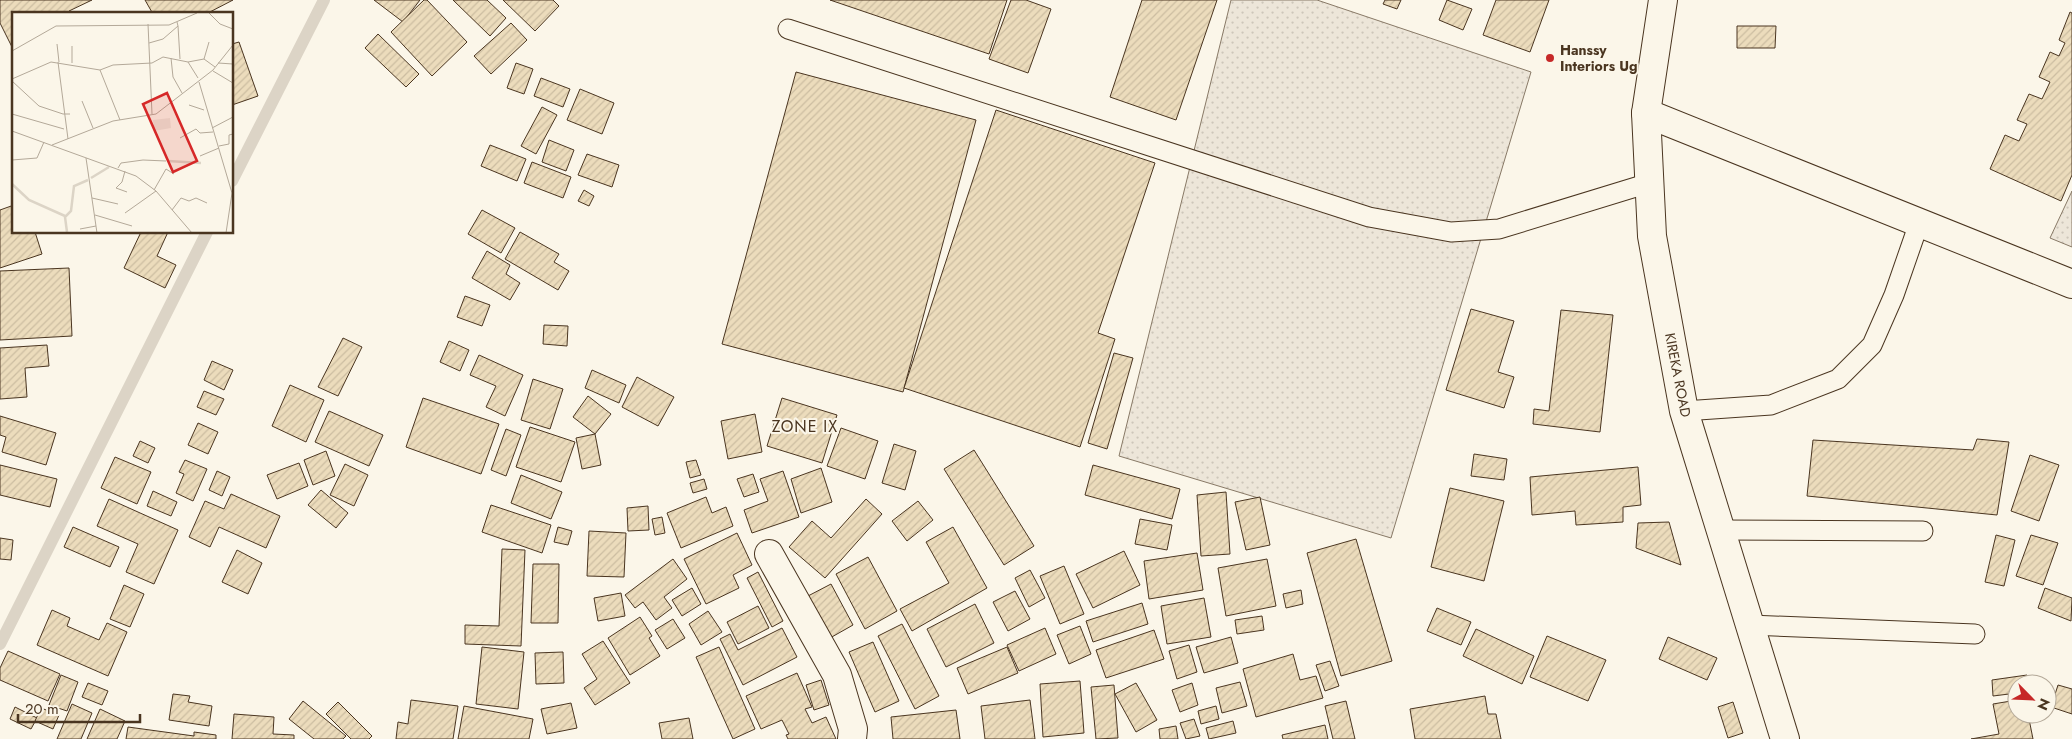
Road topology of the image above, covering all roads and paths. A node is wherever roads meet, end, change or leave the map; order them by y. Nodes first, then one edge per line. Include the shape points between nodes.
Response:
1 (1663, 0) edge
2 (788, 29) dead end
3 (1646, 113) junction
4 (1649, 184) junction
5 (1919, 223) junction
6 (2072, 284) edge
7 (1684, 411) junction
8 (1721, 530) junction
9 (1922, 531) dead end
10 (769, 554) dead end
11 (1750, 625) junction
12 (1975, 634) dead end
13 (852, 739) edge
14 (1785, 739) edge

1 - 3 main road, KIREKA ROAD
2 - 4 lane via 1369,217 1451,232 1499,229
3 - 4 main road, KIREKA ROAD
3 - 5 main road
4 - 7 main road, KIREKA ROAD via 1652,236
5 - 6 main road
5 - 7 lane via 1894,295 1872,345 1838,379 1771,405
7 - 8 main road, KIREKA ROAD
8 - 9 lane
8 - 11 main road, KIREKA ROAD
10 - 13 main road via 837,675 853,729
11 - 12 lane
11 - 14 main road, KIREKA ROAD

